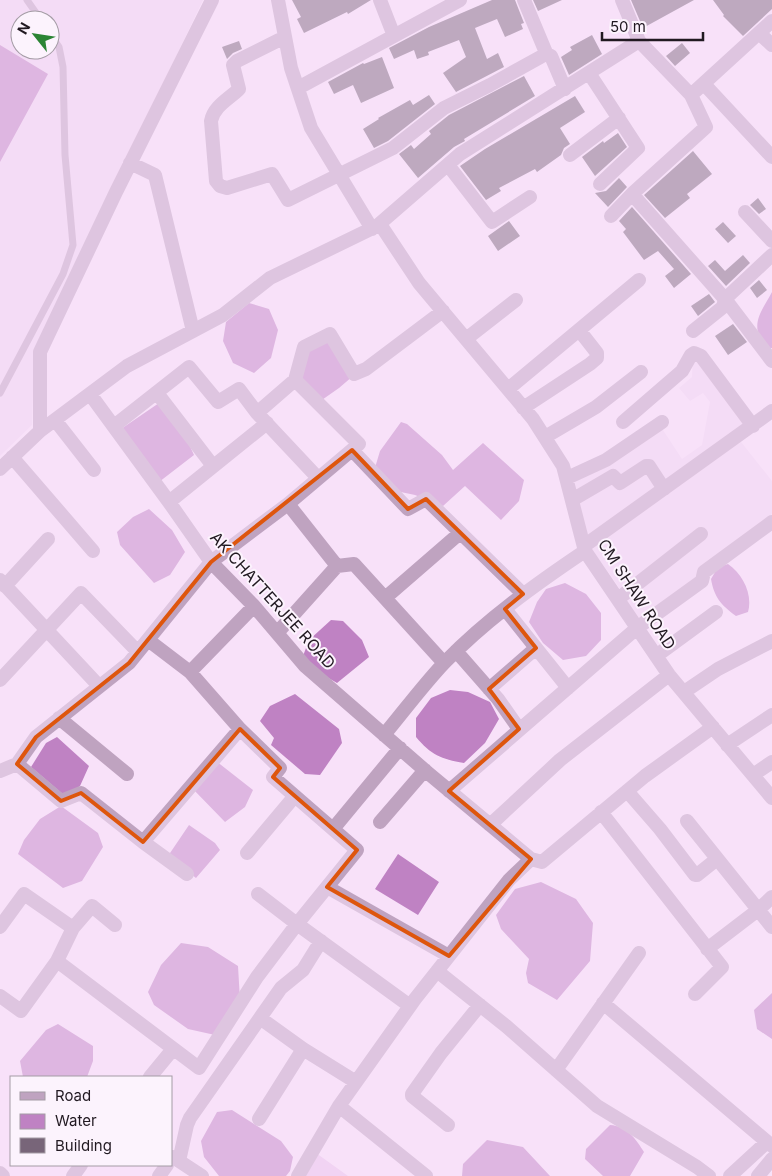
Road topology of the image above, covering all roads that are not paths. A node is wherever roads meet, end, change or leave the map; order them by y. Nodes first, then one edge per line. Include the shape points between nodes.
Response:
1 (212, 0) edge
2 (278, 0) edge
3 (380, 0) edge
4 (460, 0) edge
5 (524, 0) edge
6 (622, 0) edge
7 (772, 21) edge
8 (759, 33) junction
9 (285, 36) junction
10 (394, 36) junction
11 (639, 41) junction
12 (772, 45) edge
13 (60, 52) edge
14 (547, 55) junction
15 (589, 73) junction
16 (704, 84) junction
17 (298, 88) junction
18 (565, 89) junction
19 (691, 95) junction
20 (619, 118) junction
21 (570, 155) dead end
22 (772, 156) edge
23 (130, 164) junction
24 (448, 165) junction
25 (339, 174) junction
26 (600, 184) dead end
27 (632, 194) junction
28 (530, 197) dead end
29 (745, 212) dead end
30 (611, 216) dead end
31 (376, 226) junction
32 (772, 241) edge
33 (772, 255) edge
34 (639, 280) dead end
35 (725, 299) junction
36 (516, 300) dead end
37 (442, 311) junction
38 (579, 330) junction
39 (193, 331) junction
40 (693, 331) dead end
41 (466, 339) junction
42 (772, 361) edge
43 (641, 372) dead end
44 (296, 380) junction
45 (508, 389) junction
46 (0, 393) edge
47 (157, 393) junction
48 (90, 394) junction
49 (523, 408) junction
50 (772, 411) edge
51 (262, 418) junction
52 (55, 420) junction
53 (623, 422) dead end
54 (662, 422) dead end
55 (114, 426) junction
56 (753, 426) junction
57 (40, 431) junction
58 (545, 438) junction
59 (352, 450) junction
60 (12, 457) junction
61 (213, 466) junction
62 (0, 469) edge
63 (94, 470) dead end
64 (318, 478) junction
65 (567, 478) junction
66 (664, 489) junction
67 (572, 500) junction
68 (169, 502) junction
69 (288, 504) junction
70 (772, 522) edge
71 (460, 533) junction
72 (701, 534) dead end
73 (48, 539) dead end
74 (584, 548) junction
75 (93, 551) dead end
76 (211, 562) junction
77 (337, 566) junction
78 (2, 583) edge
79 (523, 594) junction
80 (385, 598) junction
81 (618, 599) junction
82 (254, 606) junction
83 (505, 609) junction
84 (716, 612) dead end
85 (637, 628) junction
86 (46, 631) junction
87 (277, 633) junction
88 (148, 640) junction
89 (772, 641) edge
90 (536, 648) junction
91 (138, 652) junction
92 (456, 652) junction
93 (656, 656) junction
94 (444, 663) junction
95 (190, 672) junction
96 (669, 675) junction
97 (1, 676) edge
98 (99, 686) junction
99 (568, 688) junction
100 (489, 689) junction
101 (684, 692) junction
102 (772, 715) edge
103 (60, 718) junction
104 (713, 727) junction
105 (520, 728) junction
106 (240, 729) junction
107 (384, 735) junction
108 (727, 744) junction
109 (400, 748) junction
110 (772, 762) edge
111 (17, 764) junction
112 (425, 770) junction
113 (0, 771) edge
114 (128, 774) dead end
115 (753, 775) junction
116 (449, 790) junction
117 (627, 791) junction
118 (294, 797) junction
119 (772, 798) edge
120 (601, 812) junction
121 (687, 821) dead end
122 (380, 822) dead end
123 (490, 825) junction
124 (333, 829) junction
125 (143, 842) junction
126 (247, 853) dead end
127 (531, 859) junction
128 (717, 859) junction
129 (187, 874) dead end
130 (327, 887) junction
131 (258, 894) dead end
132 (772, 897) edge
133 (758, 910) junction
134 (297, 924) junction
135 (116, 925) dead end
136 (0, 927) edge
137 (772, 927) edge
138 (74, 928) junction
139 (321, 941) junction
140 (707, 949) junction
141 (639, 953) dead end
142 (449, 956) junction
143 (57, 961) junction
144 (437, 971) junction
145 (694, 994) dead end
146 (0, 996) edge
147 (603, 1003) junction
148 (410, 1006) junction
149 (480, 1006) junction
150 (260, 1018) junction
151 (303, 1049) junction
152 (173, 1050) junction
153 (556, 1070) junction
154 (151, 1076) edge
155 (356, 1082) junction
156 (339, 1106) junction
157 (259, 1119) dead end
158 (448, 1125) dead end
159 (769, 1144) edge
160 (772, 1159) edge
161 (173, 1162) edge
162 (169, 1166) edge
163 (0, 1173) edge
164 (699, 1173) edge
165 (3, 1176) edge
166 (159, 1176) edge
167 (202, 1176) edge
168 (298, 1176) edge
169 (426, 1176) edge
170 (730, 1176) edge
171 (758, 1176) edge

1 - 23 street
2 - 9 street, CM SHAW ROAD
3 - 10 street
4 - 10 street
5 - 14 street
6 - 11 street
7 - 8 street
8 - 12 street
8 - 16 street
9 - 17 street, CM SHAW ROAD
9 - 25 street via 233,65 239,89 216,109 211,120 216,181 227,188 272,174 288,200
10 - 17 street
11 - 15 street
11 - 19 street
13 - 46 lane via 73,245 63,274
14 - 18 street via 551,56
14 - 25 street via 444,108 393,148
15 - 18 street
15 - 20 street
16 - 19 street
16 - 22 street
17 - 25 street, CM SHAW ROAD via 311,128
18 - 24 street via 460,154
19 - 27 street via 706,127
20 - 21 street
20 - 26 street via 638,148
23 - 39 street via 155,175
23 - 57 street via 40,352
24 - 28 street via 492,222
24 - 31 street
25 - 31 street, CM SHAW ROAD
27 - 30 street
27 - 35 street
29 - 32 street
31 - 37 street, CM SHAW ROAD
31 - 39 street via 270,278 223,315
33 - 35 street
34 - 38 street
35 - 40 street via 723,307
35 - 42 street
36 - 41 street
37 - 41 street, CM SHAW ROAD
37 - 44 street via 366,369 354,374 330,334 304,347
38 - 45 street
38 - 49 street via 597,353 597,358
39 - 48 street via 128,366
41 - 45 street, CM SHAW ROAD
43 - 58 street via 596,407
44 - 51 street
44 - 59 street via 358,444
45 - 49 street, CM SHAW ROAD
47 - 51 street via 190,367 218,402 239,389
47 - 55 street
47 - 61 street
48 - 52 street
48 - 55 street, AK CHATTERJEE ROAD
49 - 58 street, CM SHAW ROAD
50 - 56 street
51 - 61 street
51 - 64 street
52 - 57 street
52 - 63 street
53 - 56 street via 682,371 691,355 698,354
54 - 65 street via 606,460
55 - 68 street, AK CHATTERJEE ROAD
56 - 66 street
57 - 60 street
58 - 65 street, CM SHAW ROAD
59 - 64 street
59 - 71 street via 408,509 426,499
60 - 62 street
60 - 75 street
61 - 68 street
64 - 69 street
65 - 67 street, CM SHAW ROAD
66 - 67 street via 646,466 620,483 613,476
66 - 74 street
67 - 74 street, CM SHAW ROAD
68 - 76 street, AK CHATTERJEE ROAD
69 - 76 street
69 - 77 street
70 - 85 street via 704,572 702,581
71 - 79 street
71 - 80 street
72 - 81 street
73 - 78 street
74 - 79 street
74 - 81 street, CM SHAW ROAD
76 - 82 street, AK CHATTERJEE ROAD
76 - 88 street
77 - 80 street via 354,564
77 - 87 street
78 - 86 street
79 - 83 street
80 - 94 street
81 - 85 street, CM SHAW ROAD
82 - 87 street, AK CHATTERJEE ROAD
82 - 95 street
83 - 90 street
83 - 92 street
84 - 93 street
85 - 93 street, CM SHAW ROAD
85 - 99 street
86 - 91 street via 81,593
86 - 97 street
86 - 98 street
87 - 107 street, AK CHATTERJEE ROAD via 305,666
88 - 91 street
88 - 95 street
89 - 101 street via 718,669
90 - 99 street
90 - 100 street
91 - 98 street
92 - 94 street
92 - 100 street
93 - 96 street, CM SHAW ROAD
94 - 107 street
95 - 106 street
96 - 101 street, CM SHAW ROAD
96 - 123 street via 560,760
98 - 103 street
99 - 105 street
100 - 105 street
101 - 104 street, CM SHAW ROAD
102 - 108 street
103 - 111 street via 36,737
103 - 114 street
104 - 108 street, CM SHAW ROAD
104 - 117 street
105 - 116 street
106 - 118 street via 280,768 273,777
106 - 125 street
107 - 109 street, AK CHATTERJEE ROAD
108 - 115 street, CM SHAW ROAD
109 - 112 street, AK CHATTERJEE ROAD
109 - 124 street
110 - 115 street
111 - 113 street
111 - 125 street via 61,801 81,793
112 - 116 street, AK CHATTERJEE ROAD
112 - 122 street
115 - 119 street, CM SHAW ROAD
116 - 123 street, AK CHATTERJEE ROAD
117 - 120 street
117 - 128 street via 660,828 692,873 697,875
118 - 124 street
118 - 126 street
120 - 127 street via 542,862
120 - 140 street
121 - 128 street
123 - 127 street, AK CHATTERJEE ROAD
124 - 130 street via 357,850
125 - 129 street
127 - 142 street via 509,880
128 - 133 street
130 - 134 street
130 - 142 street
131 - 134 street
132 - 133 street
133 - 137 street
133 - 140 street
134 - 139 street
134 - 152 street via 257,977 199,1068
135 - 138 street via 92,906
136 - 138 street via 24,894
138 - 143 street
139 - 148 street
139 - 150 street via 303,970 281,988
140 - 145 street via 722,967
141 - 147 street
142 - 144 street
143 - 146 street via 21,1012
143 - 152 street
144 - 148 street
144 - 149 street
147 - 153 street
147 - 159 street
148 - 155 street
149 - 153 street
149 - 158 street via 412,1094
150 - 151 street
150 - 161 street via 190,1118
151 - 155 street
151 - 157 street
152 - 154 street
153 - 164 street via 597,1106
155 - 156 street
156 - 168 street
156 - 169 street
159 - 170 street
160 - 171 street
161 - 167 street
162 - 166 street
163 - 165 street

